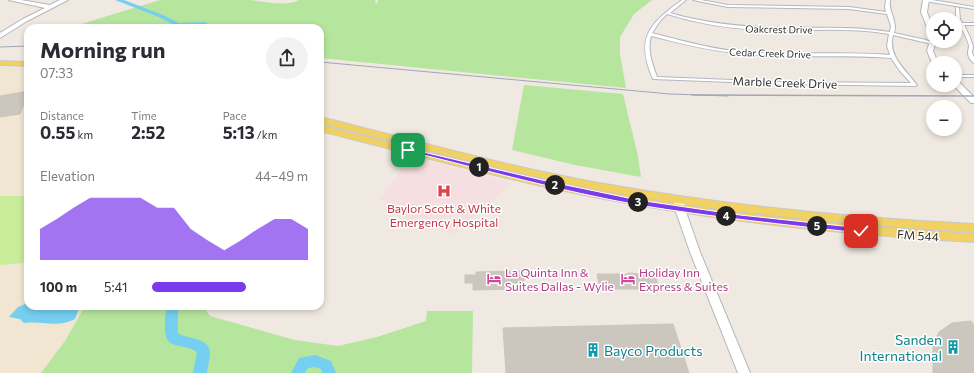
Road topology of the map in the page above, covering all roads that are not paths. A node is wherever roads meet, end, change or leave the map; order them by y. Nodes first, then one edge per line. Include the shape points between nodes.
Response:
1 (12, 0) edge
2 (54, 0) edge
3 (65, 0) edge
4 (684, 0) edge
5 (695, 0) edge
6 (888, 0) edge
7 (925, 0) edge
8 (42, 5) junction
9 (49, 7) junction
10 (957, 8) junction
11 (974, 9) edge
12 (958, 12) edge
13 (888, 13) junction
14 (667, 14) junction
15 (926, 19) edge
16 (962, 24) edge
17 (974, 24) edge
18 (962, 28) edge
19 (0, 29) edge
20 (649, 34) junction
21 (892, 34) junction
22 (0, 36) edge
23 (926, 40) edge
24 (973, 46) edge
25 (0, 57) edge
26 (893, 57) junction
27 (24, 58) edge
28 (974, 62) edge
29 (0, 63) edge
30 (24, 64) edge
31 (962, 76) edge
32 (974, 76) edge
33 (962, 90) edge
34 (974, 101) edge
35 (324, 121) edge
36 (324, 129) edge
37 (410, 146) junction
38 (680, 204) junction
39 (924, 226) junction
40 (974, 228) edge
41 (932, 236) junction
42 (974, 238) edge
43 (744, 373) edge

1 - 8 street
2 - 8 street
3 - 9 street
4 - 14 street
5 - 13 street via 728,6 849,8
6 - 13 street
7 - 10 street
7 - 11 street
7 - 15 street
8 - 9 street
8 - 19 street
9 - 22 street
10 - 11 street
10 - 12 street
13 - 21 street via 893,24
14 - 20 street via 655,22
14 - 21 street, Oakcrest Drive via 702,24 732,28 868,30
16 - 17 street
18 - 24 street
20 - 26 street, Cedar Creek Drive via 697,46 749,53
20 - 26 street, Marble Creek Drive via 647,51 655,78 915,85
21 - 23 street, Oakcrest Drive via 896,37
21 - 26 street via 890,53
24 - 28 street via 970,53
25 - 27 main road
29 - 30 main road
31 - 32 street
33 - 34 street
35 - 37 main road, FM 544 / FM 544
36 - 37 main road, FM 544 / FM 544
37 - 38 main road, FM 544 / FM 544
38 - 39 main road, FM 544 / FM 544
38 - 41 main road, FM 544 / FM 544 via 795,224
38 - 43 street via 695,252
39 - 40 main road, FM 544 / FM 544
39 - 41 main road
41 - 42 main road, FM 544 / FM 544

